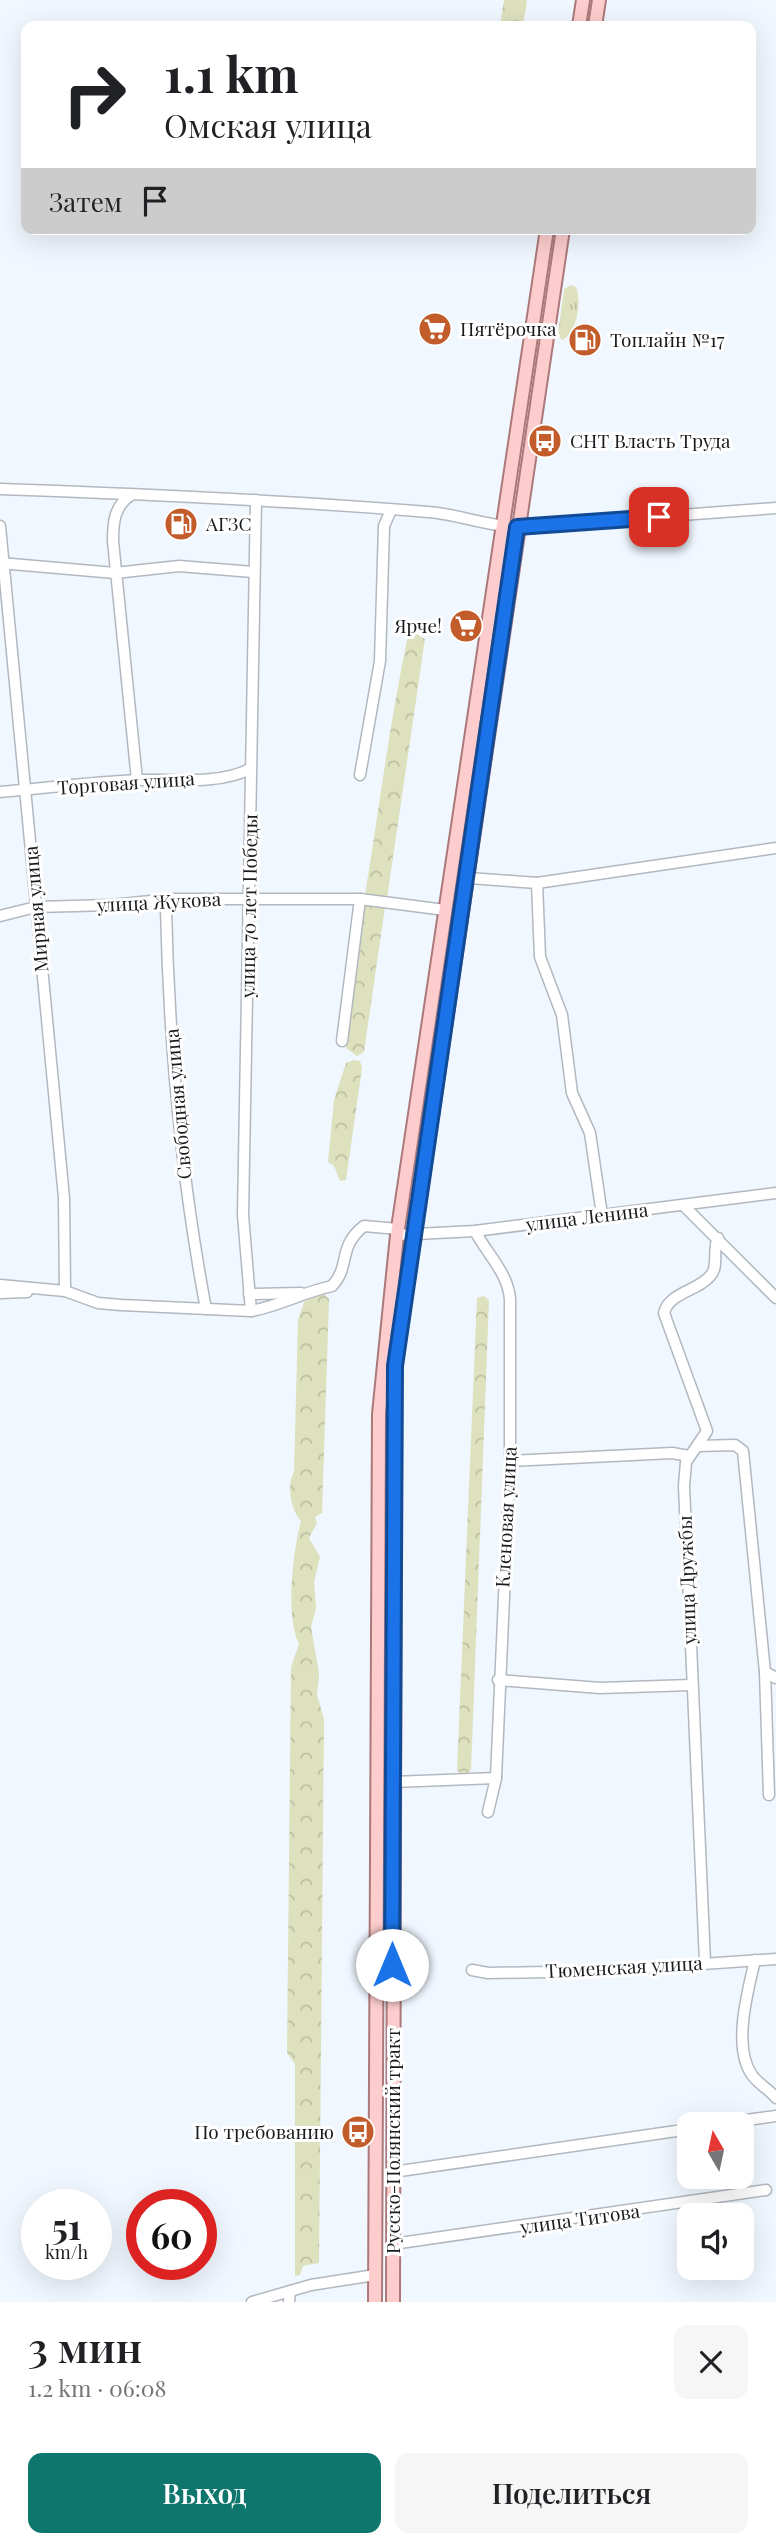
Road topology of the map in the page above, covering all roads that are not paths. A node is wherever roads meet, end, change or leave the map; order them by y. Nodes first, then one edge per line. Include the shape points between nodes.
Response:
1 (583, 0) edge
2 (599, 0) edge
3 (580, 21) edge
4 (596, 21) edge
5 (546, 235) edge
6 (562, 235) edge
7 (0, 489) edge
8 (131, 495) junction
9 (256, 500) junction
10 (776, 508) edge
11 (391, 510) junction
12 (0, 526) edge
13 (501, 527) junction
14 (517, 527) junction
15 (2, 563) edge
16 (253, 572) junction
17 (115, 573) junction
18 (250, 769) junction
19 (360, 775) dead end
20 (137, 780) junction
21 (25, 790) junction
22 (0, 792) edge
23 (776, 848) edge
24 (468, 878) junction
25 (537, 883) junction
26 (249, 898) junction
27 (170, 899) junction
28 (360, 899) junction
29 (36, 907) junction
30 (445, 910) junction
31 (0, 916) edge
32 (342, 1041) dead end
33 (776, 1193) edge
34 (683, 1205) junction
35 (602, 1215) junction
36 (475, 1231) junction
37 (398, 1232) junction
38 (413, 1236) junction
39 (718, 1238) junction
40 (0, 1285) edge
41 (45, 1289) junction
42 (65, 1291) junction
43 (0, 1293) edge
44 (301, 1293) junction
45 (249, 1294) junction
46 (776, 1298) edge
47 (206, 1309) junction
48 (251, 1311) junction
49 (698, 1446) junction
50 (689, 1456) junction
51 (510, 1461) junction
52 (765, 1672) junction
53 (776, 1678) edge
54 (498, 1680) junction
55 (691, 1685) junction
56 (496, 1778) junction
57 (393, 1782) junction
58 (769, 1795) dead end
59 (488, 1812) dead end
60 (776, 1959) edge
61 (755, 1960) junction
62 (705, 1962) junction
63 (472, 1970) dead end
64 (776, 2098) edge
65 (776, 2116) edge
66 (754, 2119) edge
67 (677, 2131) edge
68 (393, 2172) junction
69 (766, 2190) dead end
70 (393, 2244) junction
71 (375, 2275) junction
72 (289, 2297) edge
73 (252, 2302) edge
74 (375, 2302) edge
75 (393, 2302) edge

1 - 3 main road
2 - 4 main road
5 - 13 main road, Русско-Полянский тракт
6 - 14 main road, Русско-Полянский тракт
7 - 8 street
8 - 9 street
8 - 17 street via 122,500 113,525
9 - 11 street
9 - 16 street, улица 70 лет Победы
10 - 14 street
11 - 13 street via 431,512
11 - 19 street via 384,527 380,661
12 - 15 street, Мирная улица
13 - 14 street
13 - 30 main road, Русско-Полянский тракт
14 - 24 main road, Русско-Полянский тракт
15 - 17 street
15 - 21 street, Мирная улица
16 - 17 street via 180,566
16 - 18 street, улица 70 лет Победы
17 - 20 street
18 - 20 street, Торговая улица via 225,776
18 - 26 street, улица 70 лет Победы
20 - 21 street, Торговая улица
21 - 22 street, Торговая улица
21 - 29 street, Мирная улица
23 - 25 street
24 - 25 street
24 - 38 main road, Русско-Полянский тракт
25 - 35 street via 540,957 562,1015 572,1093 590,1133
26 - 27 street, улица Жукова
26 - 28 street, улица Жукова
26 - 45 street, улица 70 лет Победы via 243,1215
27 - 29 street, улица Жукова
27 - 47 street, Свободная улица via 166,909 167,978 175,1086 191,1232
28 - 30 street, улица Жукова
28 - 32 street
29 - 31 street, улица Жукова
29 - 42 street, Мирная улица via 64,1198
30 - 37 main road, Русско-Полянский тракт
33 - 34 street, улица Ленина
34 - 35 street, улица Ленина
34 - 39 street
35 - 36 street, улица Ленина
36 - 38 street, улица Ленина
36 - 51 street, Кленовая улица via 509,1288
37 - 38 street, улица Ленина
37 - 44 street, улица Ленина via 364,1226 349,1241 338,1280 332,1286
37 - 71 main road, Русско-Полянский тракт via 379,1413
38 - 57 main road, Русско-Полянский тракт via 393,1408
39 - 46 street
39 - 49 street via 710,1277 670,1301 664,1313 706,1423
40 - 41 street
41 - 42 street
41 - 43 street
42 - 47 street via 98,1303
44 - 45 street
44 - 48 street via 270,1308
45 - 48 street, улица 70 лет Победы
47 - 48 street
49 - 50 street
49 - 52 street via 735,1445 743,1451
50 - 51 street via 672,1452
50 - 55 street, улица Дружбы via 684,1486
51 - 54 street, Кленовая улица
52 - 53 street
52 - 58 street
54 - 55 street via 600,1688
54 - 56 street, Кленовая улица
55 - 62 street, улица Дружбы
56 - 57 street
56 - 59 street, Кленовая улица
57 - 68 main road, Русско-Полянский тракт
60 - 61 street, Тюменская улица
61 - 62 street, Тюменская улица
61 - 64 street via 742,2029 744,2048 753,2076
62 - 63 street, Тюменская улица via 571,1972
65 - 66 street
67 - 68 street
68 - 70 main road, Русско-Полянский тракт
69 - 70 street, улица Титова
70 - 75 main road, Русско-Полянский тракт
71 - 72 street via 343,2278
71 - 74 main road, Русско-Полянский тракт
72 - 73 street

